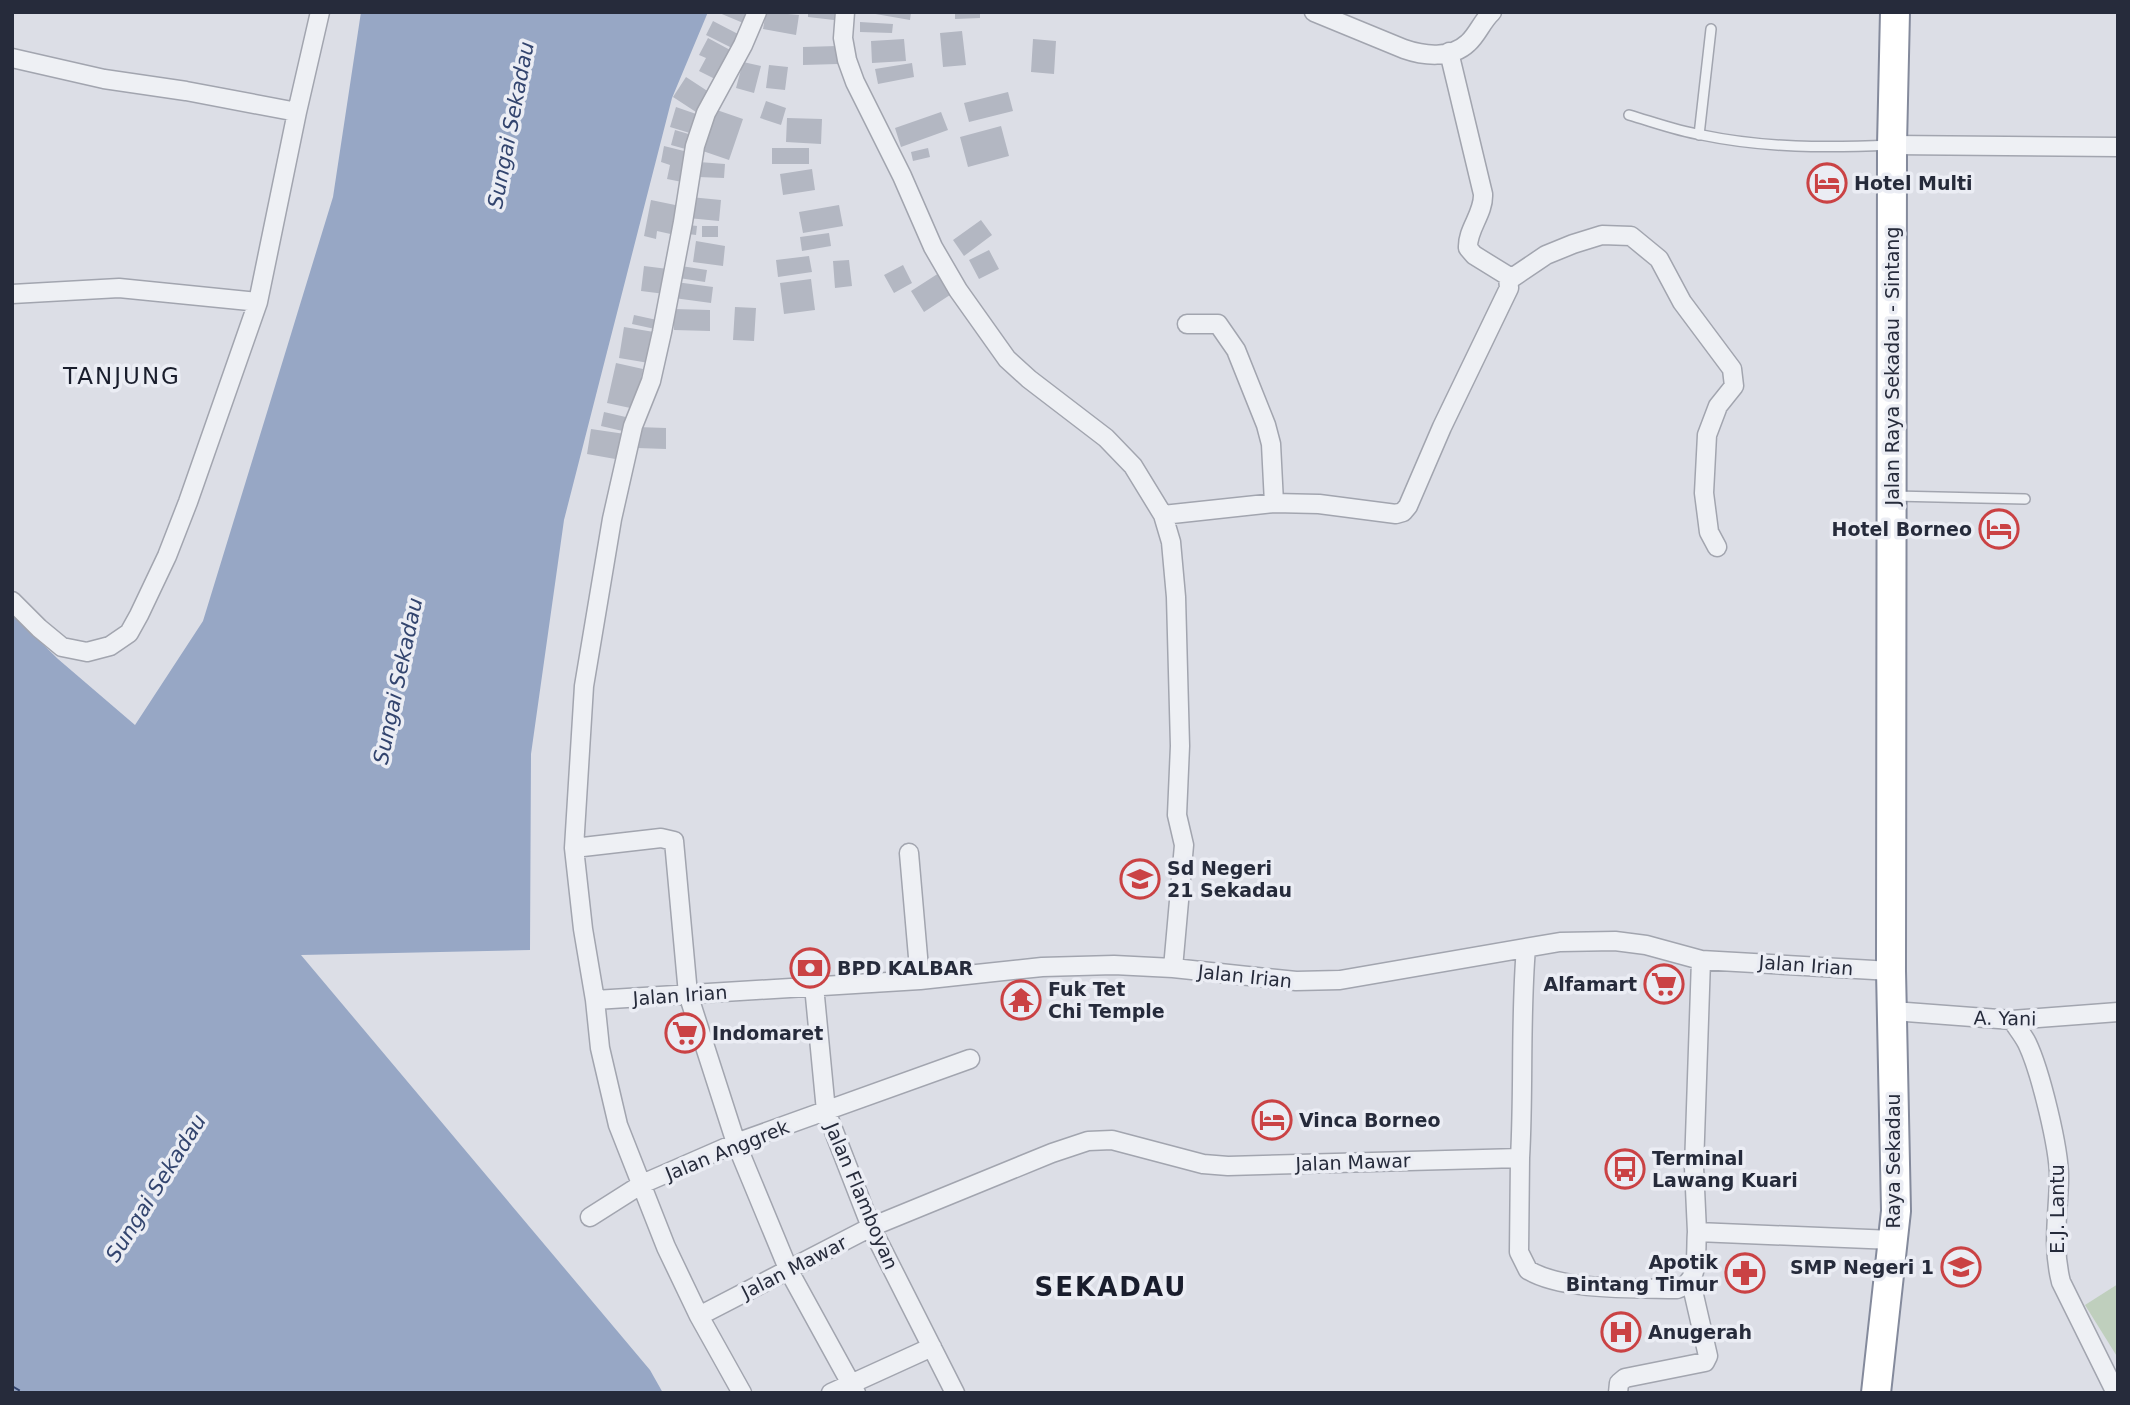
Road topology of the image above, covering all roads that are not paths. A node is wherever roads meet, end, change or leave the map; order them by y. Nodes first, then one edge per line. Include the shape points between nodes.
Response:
1 (320, 12) edge
2 (757, 12) edge
3 (845, 12) edge
4 (1314, 12) edge
5 (1492, 12) edge
6 (1895, 12) edge
7 (1711, 29) dead end
8 (1449, 52) junction
9 (12, 58) edge
10 (297, 113) junction
11 (1629, 115) dead end
12 (1699, 135) junction
13 (1892, 145) junction
14 (2118, 147) edge
15 (1509, 280) junction
16 (12, 294) edge
17 (258, 302) junction
18 (1187, 324) dead end
19 (1892, 496) junction
20 (2025, 499) dead end
21 (1274, 503) junction
22 (1163, 515) junction
23 (1717, 547) dead end
24 (12, 601) edge
25 (574, 848) junction
26 (909, 853) dead end
27 (1526, 948) junction
28 (1701, 960) junction
29 (1173, 968) junction
30 (1891, 971) junction
31 (920, 980) junction
32 (814, 986) junction
33 (688, 994) junction
34 (595, 1000) junction
35 (1893, 1011) junction
36 (2118, 1012) edge
37 (2012, 1020) junction
38 (970, 1059) dead end
39 (826, 1111) junction
40 (736, 1143) junction
41 (1520, 1158) junction
42 (642, 1184) junction
43 (590, 1217) dead end
44 (871, 1227) junction
45 (1697, 1232) junction
46 (1892, 1240) junction
47 (789, 1270) junction
48 (1691, 1282) junction
49 (699, 1316) junction
50 (932, 1347) junction
51 (853, 1388) edge
52 (742, 1393) edge
53 (831, 1393) edge
54 (956, 1393) edge
55 (1618, 1393) edge
56 (1876, 1393) edge
57 (2116, 1393) edge

1 - 10 street
2 - 25 street via 706,113 695,146 663,332 618,493 584,686
3 - 22 street via 843,37 855,82 958,290 1007,359 1106,438 1133,466
4 - 8 street via 1416,53
5 - 8 street via 1468,43
6 - 13 highway, Jalan Raya Sekadau - Sintang
7 - 12 lane
8 - 15 street via 1484,204 1468,248 1502,270
9 - 10 street
10 - 17 street
11 - 12 lane
12 - 13 lane via 1823,148
13 - 14 street
13 - 19 highway, Jalan Raya Sekadau - Sintang
15 - 21 street via 1403,512
15 - 23 street via 1546,255 1601,235 1632,236 1659,259 1682,302 1732,369 1734,386 1718,406 1707,435 1704,493 1709,532
16 - 17 street via 119,288
17 - 24 street via 167,556 129,633 110,646 87,652 62,647
18 - 21 street via 1218,324 1236,350 1269,435
19 - 20 lane
19 - 30 highway, Jalan Raya Sekadau - Sintang
21 - 22 street
22 - 29 street via 1171,542 1176,597 1177,815 1184,845
25 - 33 street via 661,838 674,841
25 - 34 street
26 - 31 street
27 - 28 street, Jalan Irian via 1615,941
27 - 29 street, Jalan Irian via 1340,980 1296,981
27 - 41 street
28 - 30 street, Jalan Irian
28 - 45 street via 1694,1153
29 - 31 street, Jalan Irian via 1042,967
30 - 35 highway, Raya Sekadau
31 - 32 street, Jalan Irian
32 - 33 street, Jalan Irian
32 - 39 street, Jalan Flamboyan
33 - 34 street, Jalan Irian
33 - 40 street
34 - 42 street via 600,1048 618,1125
35 - 37 street, A. Yani
35 - 46 highway, Raya Sekadau via 1896,1211
36 - 37 street, A. Yani
37 - 57 street, E.J. Lantu via 2027,1044 2040,1083 2058,1159 2057,1267
38 - 39 street, Jalan Anggrek
39 - 40 street, Jalan Anggrek
39 - 44 street, Jalan Flamboyan
40 - 42 street, Jalan Anggrek
40 - 47 street
41 - 44 street, Jalan Mawar via 1228,1166 1102,1139 1052,1153
41 - 48 street via 1519,1252 1528,1270 1550,1280 1617,1287 1677,1289
42 - 43 street, Jalan Anggrek
42 - 49 street
44 - 47 street, Jalan Mawar
44 - 50 street, Jalan Flamboyan
45 - 46 street
45 - 48 street
46 - 56 highway, Raya Sekadau
47 - 49 street, Jalan Mawar
47 - 51 street
48 - 55 street via 1705,1362 1625,1378
49 - 52 street
50 - 51 street
50 - 54 street, Jalan Flamboyan
51 - 53 street

